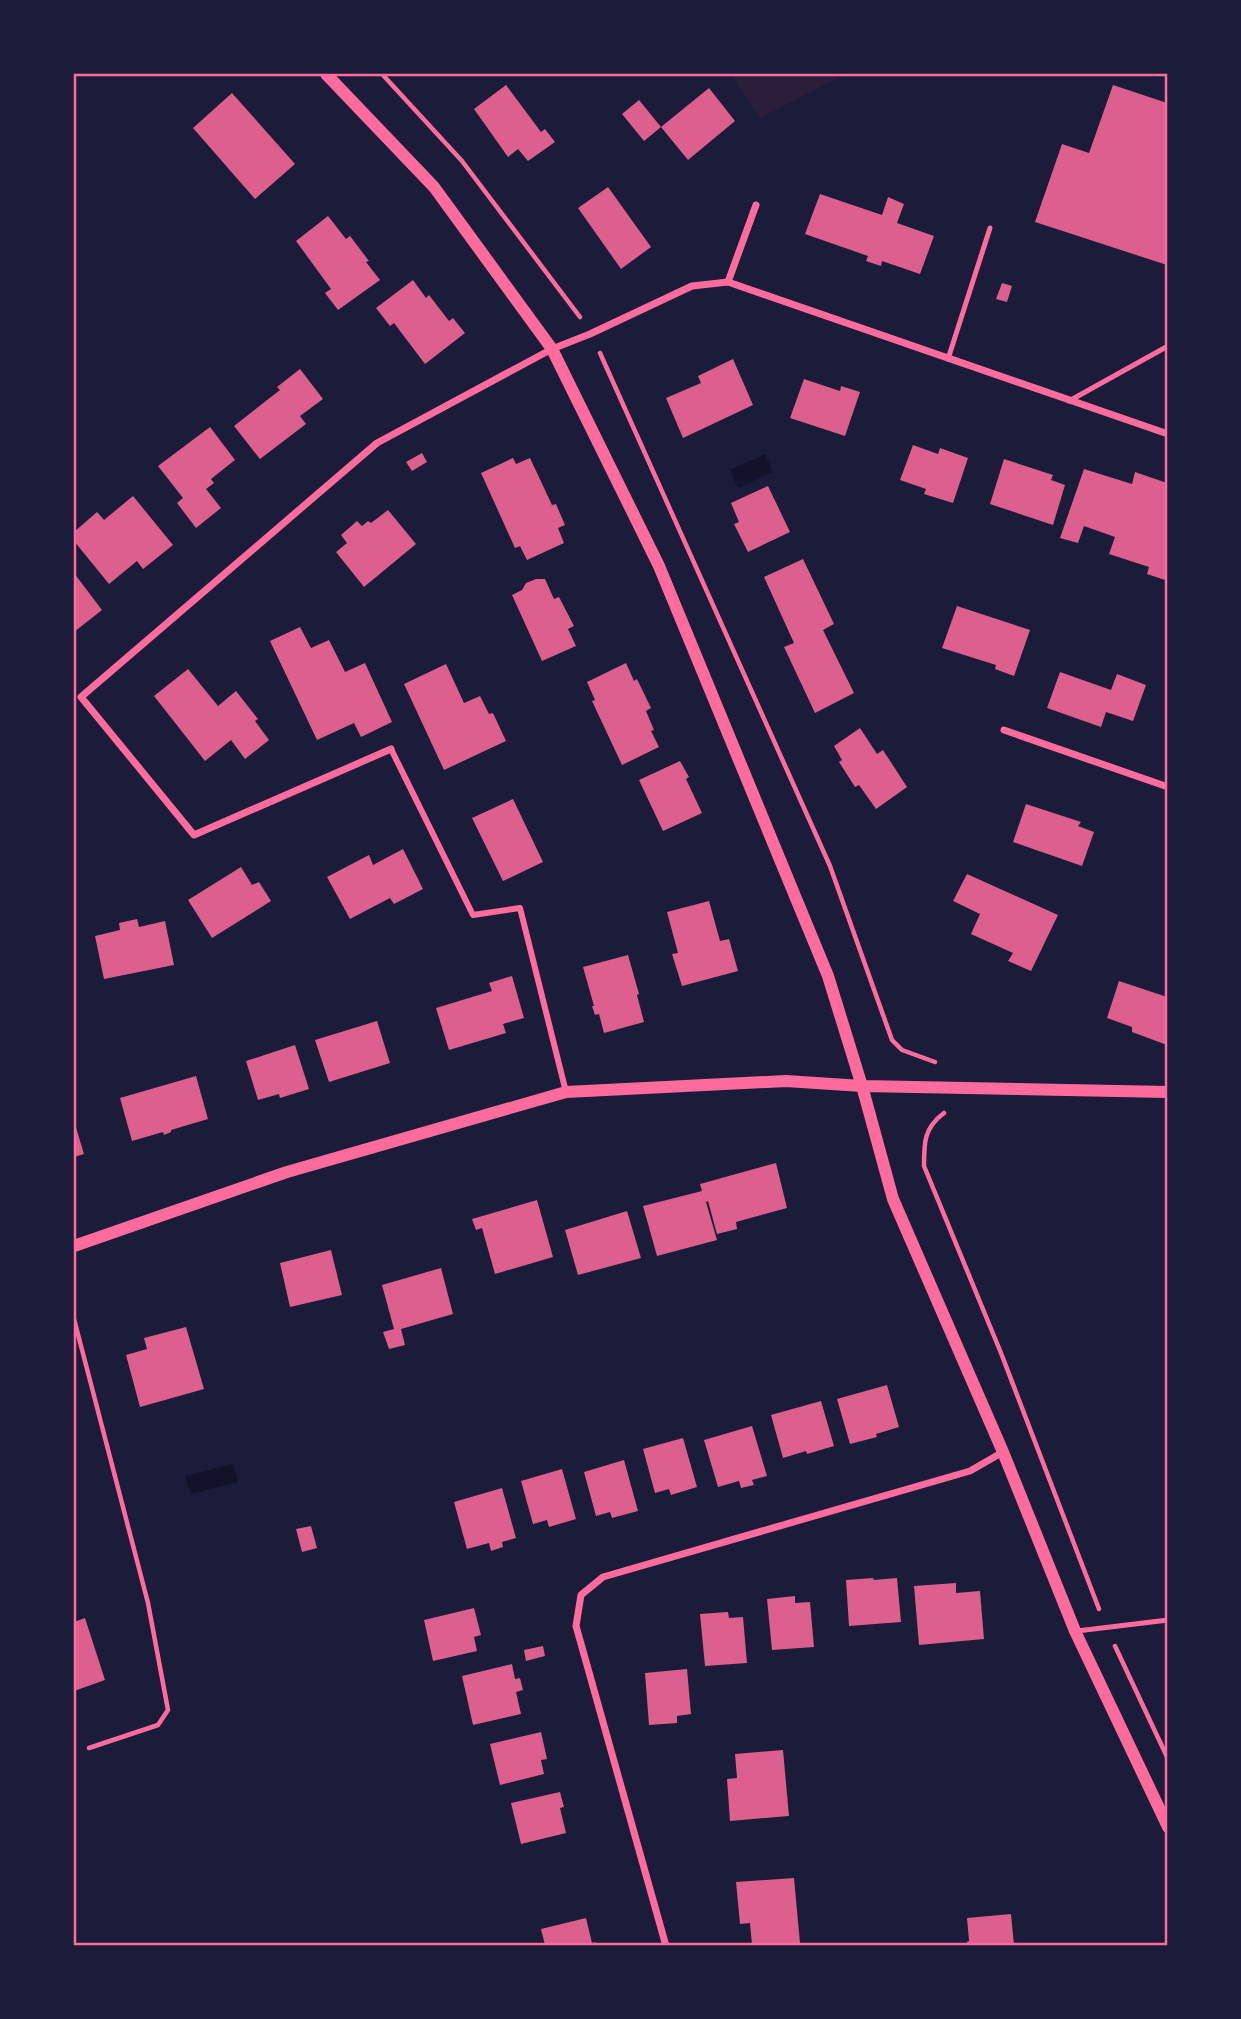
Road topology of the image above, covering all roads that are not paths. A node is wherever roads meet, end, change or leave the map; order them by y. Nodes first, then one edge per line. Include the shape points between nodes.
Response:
1 (326, 74) edge
2 (756, 205) dead end
3 (990, 228) dead end
4 (728, 282) junction
5 (1167, 346) edge
6 (552, 349) junction
7 (948, 359) junction
8 (1069, 401) junction
9 (1167, 434) edge
10 (1004, 730) dead end
11 (391, 749) joint
12 (1167, 787) edge
13 (862, 1086) junction
14 (1167, 1091) edge
15 (566, 1092) junction
16 (74, 1246) edge
17 (1003, 1452) junction
18 (1167, 1620) edge
19 (1076, 1631) junction
20 (1167, 1827) edge
21 (666, 1945) edge

1 - 6 street via 434,187
2 - 4 street
3 - 7 lane
4 - 6 street via 692,286
4 - 7 street
5 - 8 lane
6 - 11 street via 377,443 81,697 194,835
6 - 13 street via 659,566 828,976
7 - 8 street
8 - 9 street
10 - 12 street
11 - 15 street via 473,915 520,908
13 - 14 street
13 - 15 street via 786,1081
13 - 17 street via 893,1199
15 - 16 street via 287,1172
17 - 19 street
17 - 21 street via 971,1471 603,1577 581,1595 576,1626
18 - 19 lane
19 - 20 street

